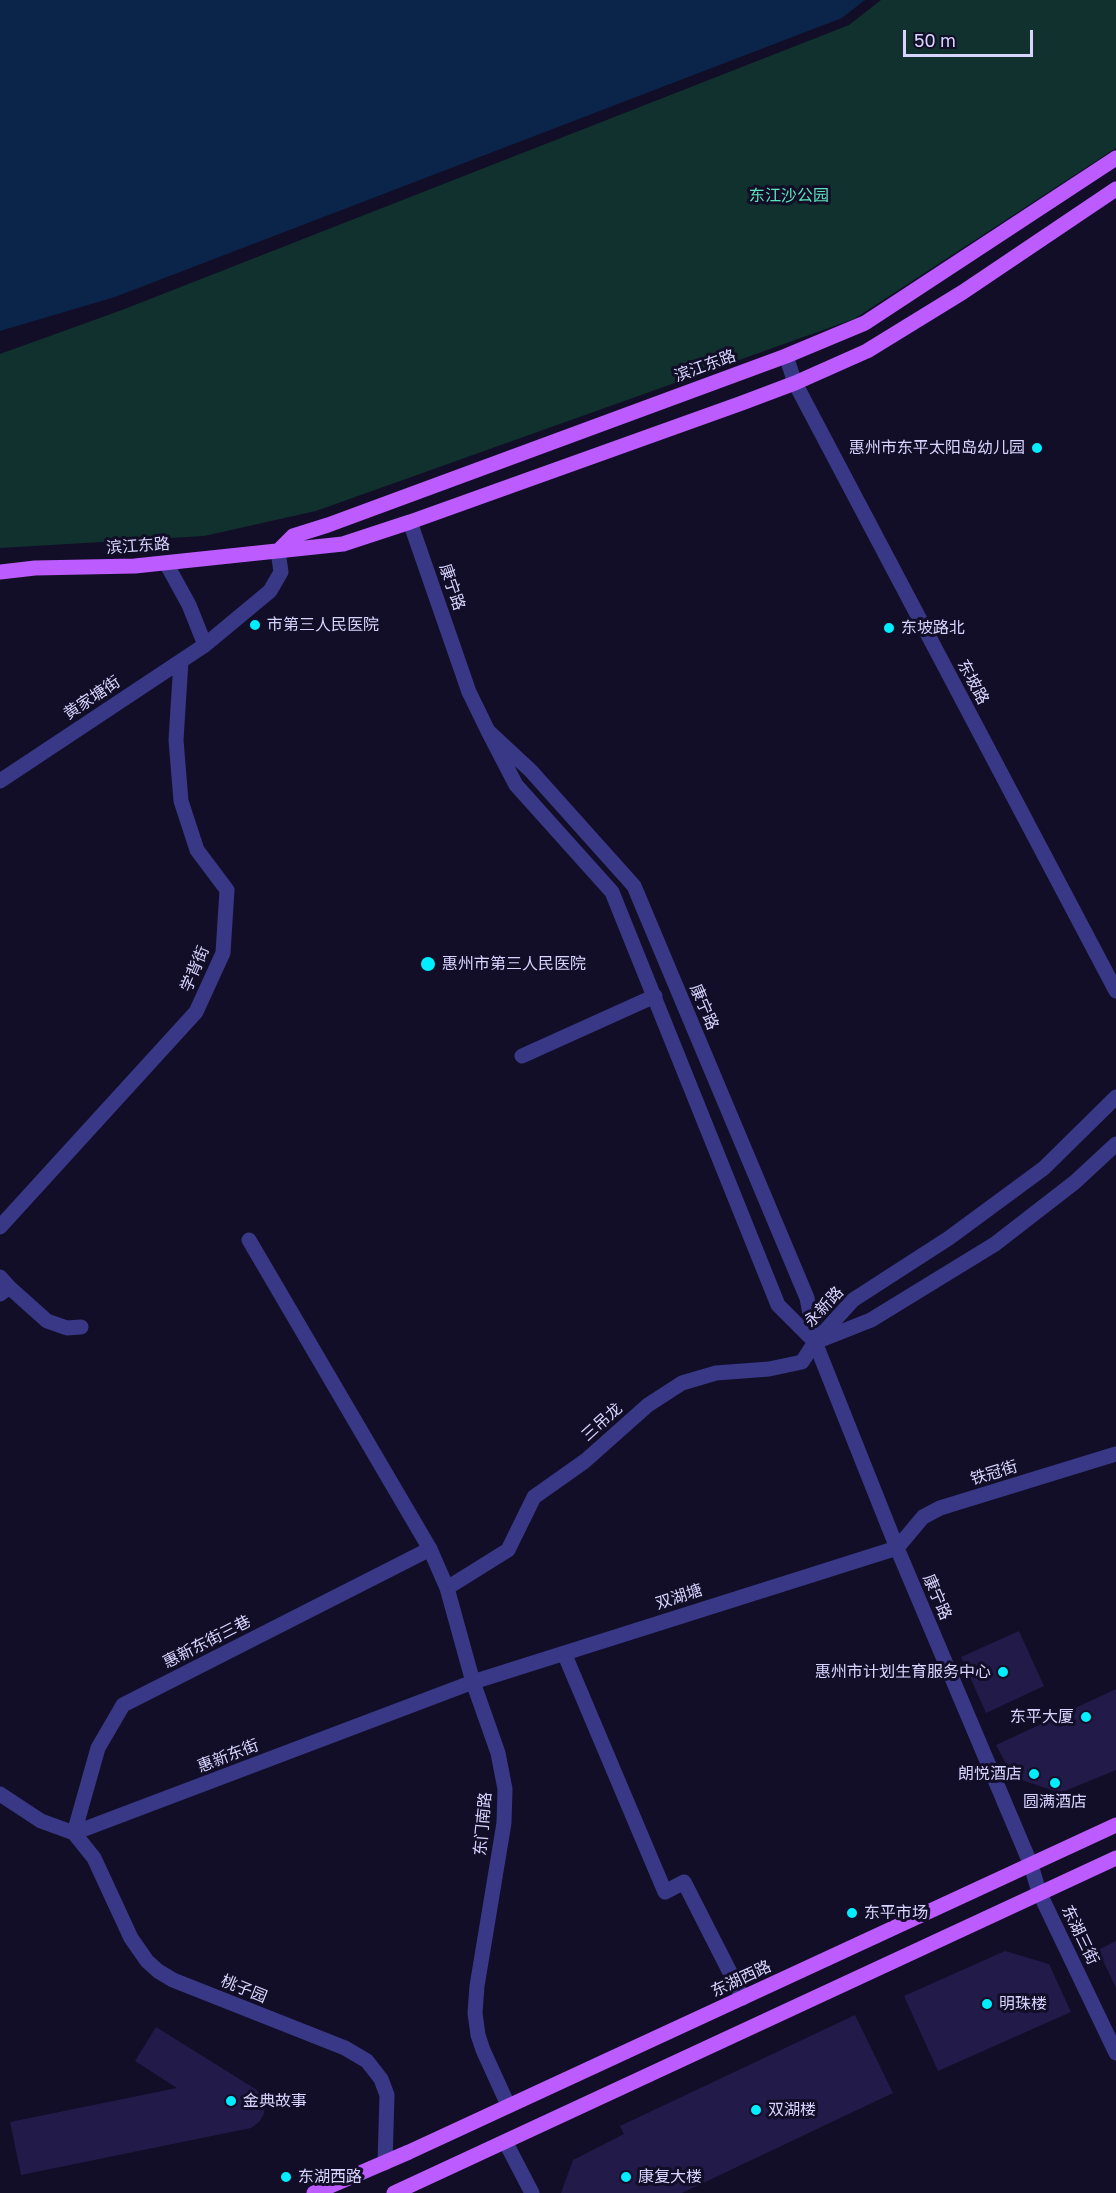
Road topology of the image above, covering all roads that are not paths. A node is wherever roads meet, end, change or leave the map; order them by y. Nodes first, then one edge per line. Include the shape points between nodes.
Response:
1 (1116, 158) edge
2 (1116, 189) edge
3 (786, 356) junction
4 (795, 383) junction
5 (410, 522) junction
6 (278, 551) junction
7 (166, 563) junction
8 (0, 572) edge
9 (205, 645) junction
10 (180, 661) junction
11 (488, 731) junction
12 (0, 781) edge
13 (1116, 991) edge
14 (655, 996) junction
15 (522, 1056) dead end
16 (1116, 1097) edge
17 (1116, 1144) edge
18 (0, 1227) edge
19 (249, 1240) dead end
20 (3, 1286) edge
21 (81, 1327) dead end
22 (815, 1342) junction
23 (1116, 1456) edge
24 (897, 1548) junction
25 (430, 1549) junction
26 (447, 1588) junction
27 (564, 1653) junction
28 (473, 1682) junction
29 (0, 1794) edge
30 (1116, 1825) edge
31 (74, 1833) junction
32 (1116, 1858) edge
33 (1031, 1865) junction
34 (1039, 1892) junction
35 (743, 1998) junction
36 (1116, 2053) edge
37 (508, 2105) junction
38 (506, 2142) junction
39 (385, 2163) junction
40 (314, 2193) edge
41 (394, 2193) edge
42 (532, 2193) edge

1 - 3 main road, 滨江东路 via 865,323
2 - 4 main road, 滨江东路 via 867,351
3 - 4 street, 东坡路
3 - 6 main road, 滨江东路 via 293,536
4 - 5 main road, 滨江东路
4 - 13 street, 东坡路
5 - 6 main road, 滨江东路 via 342,544
5 - 11 street, 康宁路 via 469,692
6 - 7 main road, 滨江东路
6 - 9 street, 黄家塘街 via 281,572 270,591
7 - 8 main road, 滨江东路
7 - 9 street
9 - 10 street, 黄家塘街
10 - 12 street, 黄家塘街
10 - 18 street, 学背街 via 176,740 180,801 197,850 227,890 223,953 196,1012
11 - 14 street, 康宁路 via 516,785 612,892
11 - 22 street, 康宁路 via 531,771 634,886 807,1298
14 - 15 street
14 - 22 street, 康宁路 via 778,1305
16 - 22 street, 永新路 via 1044,1167 949,1238 853,1300
17 - 22 street, 永新路 via 995,1244 872,1320
19 - 25 street, 东门南路
20 - 21 street via 47,1321 67,1328
22 - 24 street, 康宁路
22 - 26 street, 三吊龙 via 802,1362 716,1374 682,1383 648,1405 585,1461 534,1497 508,1550
23 - 24 street, 铁冠街 via 940,1508 923,1517
24 - 27 street, 双湖塘
24 - 33 street, 康宁路
25 - 26 street, 东门南路
25 - 31 street, 惠新东街三巷 via 123,1705 98,1748
26 - 28 street, 东门南路
27 - 28 street, 双湖塘
27 - 35 street via 665,1892 684,1882
28 - 31 street, 惠新东街
28 - 37 street, 东门南路 via 498,1752 505,1800 503,1834 477,1986 476,2021 483,2050
29 - 31 street via 42,1821
30 - 33 main road, 东湖西路
31 - 39 street, 桃子园 via 94,1858 131,1938 163,1975 367,2061 387,2095
32 - 34 main road
33 - 34 street, 东湖三街
33 - 35 main road, 东湖西路
34 - 36 street, 东湖三街
34 - 38 main road
35 - 37 main road, 东湖西路
37 - 39 main road, 东湖西路
38 - 41 main road
38 - 42 street
39 - 40 main road, 东湖西路

